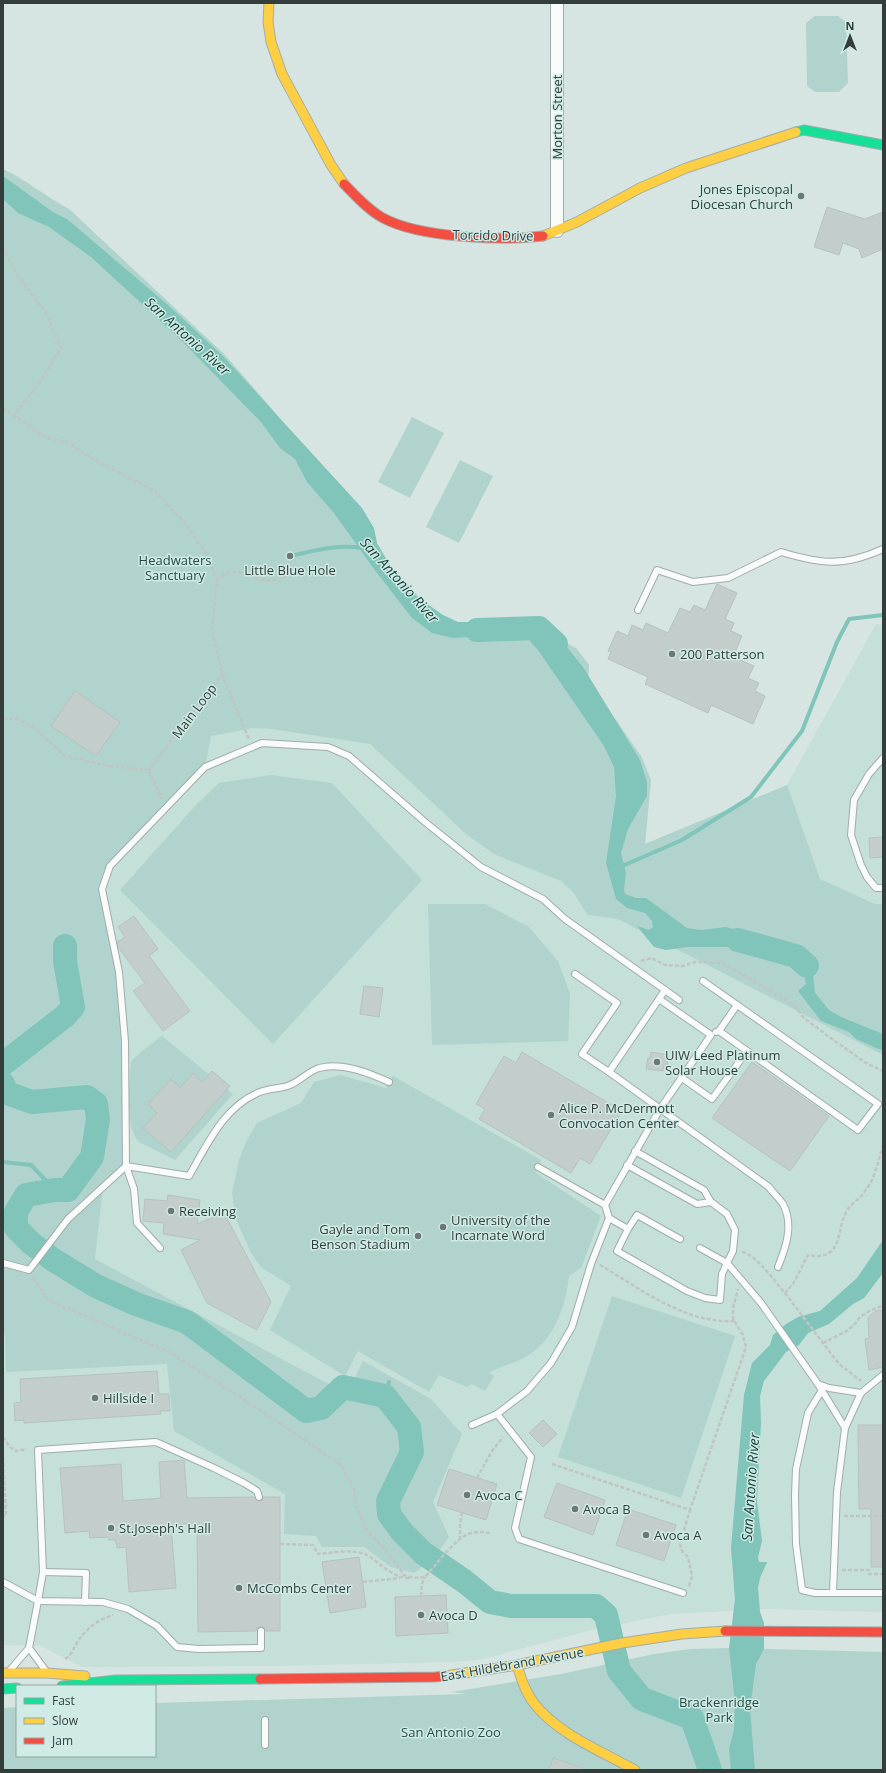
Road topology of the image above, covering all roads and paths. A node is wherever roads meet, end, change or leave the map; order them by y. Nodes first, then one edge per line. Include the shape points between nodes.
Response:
1 (269, 3) edge
2 (556, 3) edge
3 (883, 145) edge
4 (556, 231) junction
5 (3, 247) edge
6 (3, 408) edge
7 (14, 415) junction
8 (883, 549) edge
9 (291, 559) dead end
10 (217, 580) junction
11 (638, 610) dead end
12 (222, 674) junction
13 (3, 719) edge
14 (262, 743) junction
15 (883, 758) edge
16 (149, 770) junction
17 (168, 805) junction
18 (883, 888) edge
19 (628, 964) junction
20 (575, 974) dead end
21 (703, 981) dead end
22 (665, 990) junction
23 (659, 999) junction
24 (679, 1000) dead end
25 (737, 1005) junction
26 (719, 1031) junction
27 (711, 1035) junction
28 (747, 1051) junction
29 (883, 1071) edge
30 (609, 1072) junction
31 (682, 1078) junction
32 (389, 1082) dead end
33 (660, 1109) junction
34 (883, 1146) edge
35 (635, 1151) junction
36 (627, 1165) junction
37 (126, 1166) junction
38 (538, 1167) dead end
39 (711, 1202) junction
40 (605, 1205) junction
41 (609, 1218) junction
42 (628, 1229) junction
43 (680, 1239) dead end
44 (160, 1248) dead end
45 (700, 1248) dead end
46 (733, 1251) junction
47 (3, 1263) edge
48 (727, 1263) junction
49 (592, 1264) junction
50 (778, 1267) dead end
51 (29, 1270) junction
52 (741, 1279) junction
53 (785, 1293) junction
54 (883, 1304) edge
55 (735, 1321) junction
56 (823, 1342) junction
57 (881, 1377) edge
58 (818, 1384) junction
59 (822, 1390) junction
60 (861, 1393) junction
61 (496, 1414) junction
62 (472, 1426) dead end
63 (844, 1428) junction
64 (510, 1432) junction
65 (3, 1437) edge
66 (27, 1449) dead end
67 (3, 1457) edge
68 (552, 1464) dead end
69 (477, 1478) dead end
70 (259, 1497) dead end
71 (690, 1510) junction
72 (462, 1513) dead end
73 (3, 1516) edge
74 (836, 1516) junction
75 (883, 1516) edge
76 (490, 1533) dead end
77 (460, 1540) junction
78 (280, 1544) dead end
79 (834, 1570) junction
80 (43, 1572) junction
81 (883, 1574) edge
82 (426, 1577) junction
83 (400, 1578) junction
84 (413, 1578) junction
85 (3, 1582) edge
86 (363, 1582) dead end
87 (683, 1593) joint
88 (833, 1593) junction
89 (883, 1593) edge
90 (421, 1596) dead end
91 (38, 1600) junction
92 (85, 1602) junction
93 (128, 1609) junction
94 (261, 1632) dead end
95 (883, 1632) edge
96 (29, 1648) junction
97 (63, 1661) dead end
98 (517, 1665) junction
99 (47, 1672) junction
100 (6, 1673) edge
101 (116, 1680) junction
102 (71, 1685) edge
103 (16, 1688) edge
104 (3, 1689) edge
105 (265, 1720) dead end
106 (265, 1745) dead end
107 (619, 1761) junction
108 (615, 1770) edge
109 (635, 1770) edge

1 - 4 main road, Torcido Drive via 271,42 282,74 331,165 359,200 383,218 438,234 518,238 543,236
2 - 4 street, Morton Street
3 - 4 main road, Torcido Drive via 804,130 686,168 640,188
5 - 7 path via 17,275 46,313 61,348 40,382
6 - 7 path, Main Loop
7 - 10 path, Main Loop via 47,438 69,443 155,491 184,522 208,556
8 - 11 lane via 839,563 807,559 781,552 728,578 693,582 657,570
9 - 10 path via 290,575 271,581 238,571 223,574
10 - 12 path, Main Loop via 212,629
12 - 14 path via 248,737
12 - 16 path, Main Loop
13 - 16 path via 17,719 34,728 65,756 109,766
14 - 17 lane via 205,767
14 - 19 lane via 328,747 349,756 481,867 543,899 565,919
15 - 18 lane via 869,774 854,800 851,835 867,877 876,888
16 - 17 path via 161,799
17 - 37 lane via 110,866 102,889 119,972 125,1041
19 - 22 lane
19 - 29 path via 651,958 665,964 683,966 695,962 723,963 794,1005 804,1018 832,1039
20 - 30 lane via 617,1003 582,1054
21 - 25 lane
22 - 23 lane
22 - 24 lane
23 - 27 lane
23 - 30 lane
25 - 26 lane
25 - 28 lane via 878,1104 858,1130
26 - 27 lane
26 - 28 lane
27 - 31 lane
28 - 31 lane via 712,1100
30 - 33 lane
31 - 33 lane
32 - 37 lane via 340,1066 318,1069 289,1085 260,1092 241,1104 219,1125 189,1176
33 - 35 lane
33 - 50 lane via 769,1187 783,1205 789,1226 787,1247
34 - 53 path via 874,1175 866,1190 848,1209 834,1249 825,1254 808,1255
35 - 36 lane
35 - 39 lane via 704,1190
36 - 39 lane via 697,1204
36 - 40 lane
37 - 44 lane via 134,1189 137,1223
37 - 51 lane via 68,1219
38 - 40 lane
39 - 46 lane via 727,1214 735,1230
40 - 41 lane
41 - 42 lane
41 - 49 lane
42 - 43 lane via 637,1215
42 - 48 lane via 617,1251 687,1291 705,1298 720,1300 722,1274
45 - 48 lane
46 - 48 lane
46 - 53 path via 751,1256
47 - 51 lane
48 - 52 lane
49 - 55 path via 599,1265 676,1309 720,1322
49 - 61 lane via 572,1327 551,1363 527,1391
51 - 84 path via 48,1300 171,1353 342,1466 354,1490 357,1508 366,1530 404,1575
52 - 55 path via 733,1308
52 - 58 lane
53 - 56 path
54 - 56 path via 860,1317 845,1332
55 - 71 path via 746,1347
56 - 57 path via 839,1364 859,1381
57 - 60 lane
58 - 59 lane
58 - 60 lane
59 - 63 lane
59 - 88 lane via 808,1413 796,1469 796,1544 802,1590
60 - 63 lane
61 - 62 lane
61 - 64 lane
63 - 74 lane
64 - 69 path via 492,1451
64 - 87 lane via 531,1457 515,1528 519,1539
65 - 66 path via 16,1451
67 - 73 path via 6,1493 6,1516
68 - 71 path
70 - 80 lane via 257,1491 244,1483 156,1442 38,1450
71 - 87 path via 680,1544 688,1557 692,1576 687,1594
72 - 77 path
74 - 75 path
74 - 79 lane
76 - 77 path via 480,1531
77 - 82 path
78 - 83 path via 313,1545 318,1554 364,1554
79 - 81 path via 869,1570 869,1574
79 - 88 lane
80 - 91 lane
80 - 92 lane via 86,1573
82 - 84 path
82 - 90 path via 422,1584
83 - 84 path
83 - 86 path
85 - 91 lane
88 - 89 lane
91 - 92 lane
91 - 96 lane
92 - 93 lane via 103,1602
93 - 94 lane via 157,1626 177,1647 261,1648
93 - 97 path via 94,1625 78,1640
95 - 98 main road, East Hildebrand Avenue via 726,1631 682,1634 622,1643
96 - 99 lane
96 - 100 lane
98 - 101 main road, East Hildebrand Avenue via 435,1677
98 - 107 main road via 525,1688 538,1708 570,1733
99 - 100 main road, East Hildebrand Avenue
99 - 101 main road, East Hildebrand Avenue
101 - 102 main road, East Hildebrand Avenue
103 - 104 main road
105 - 106 lane
107 - 108 lane
107 - 109 main road

